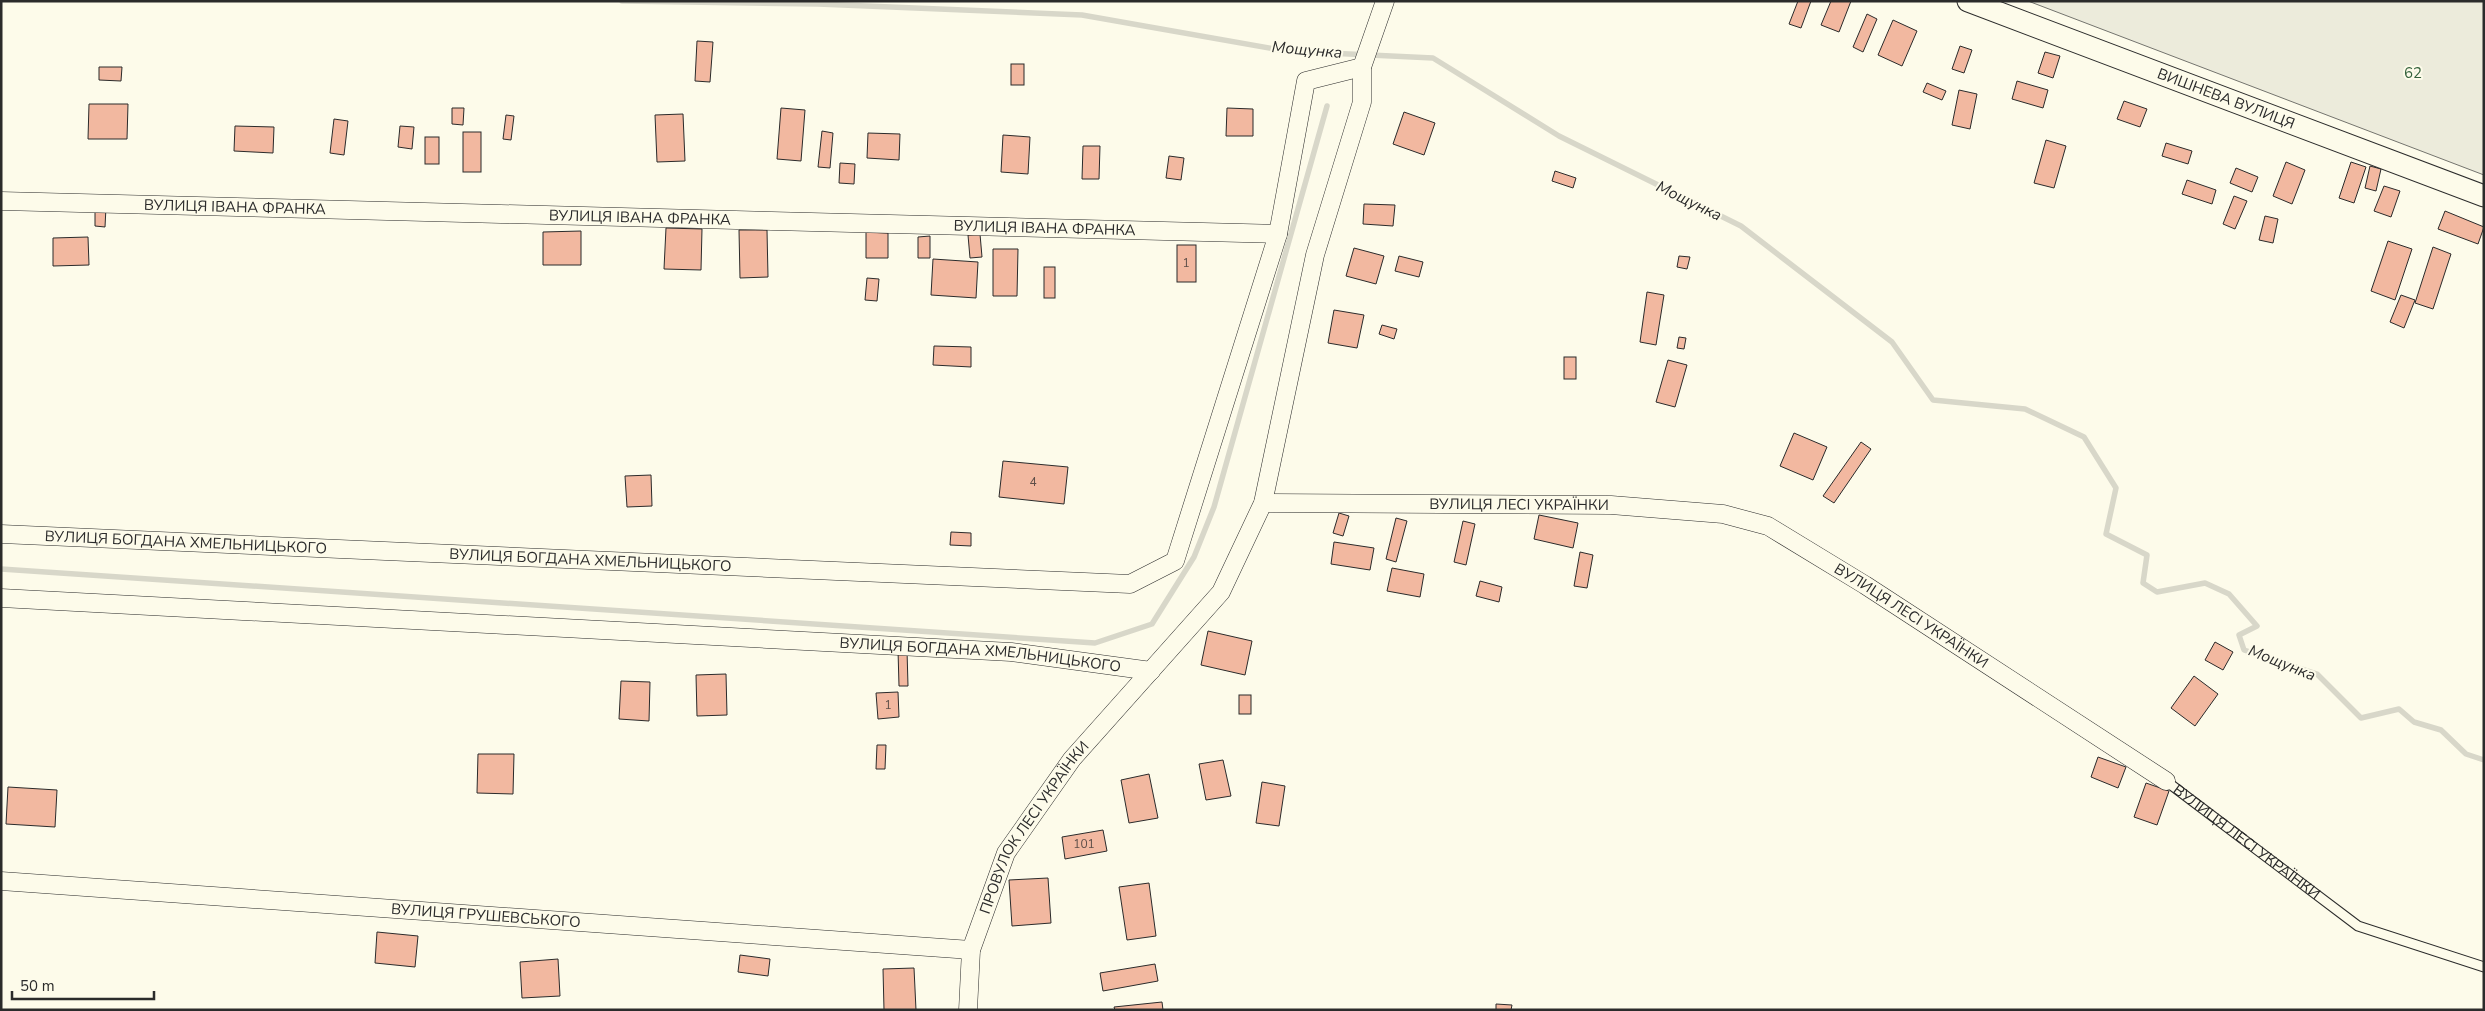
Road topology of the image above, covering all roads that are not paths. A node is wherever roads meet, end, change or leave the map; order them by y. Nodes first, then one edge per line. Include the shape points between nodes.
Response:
1 (1385, 1) edge
2 (1968, 1) edge
3 (1362, 67) junction
4 (2484, 196) edge
5 (1, 202) edge
6 (1278, 234) junction
7 (1263, 503) junction
8 (1, 534) edge
9 (1, 598) edge
10 (1151, 671) junction
11 (2166, 780) joint
12 (1, 882) edge
13 (971, 950) junction
14 (2484, 967) edge
15 (968, 1010) edge

1 - 3 street
2 - 4 street, ВИШНЕВА ВУЛИЦЯ
3 - 6 street via 1306,81
3 - 7 street via 1362,102 1315,255
5 - 6 street, ВУЛИЦЯ ІВАНА ФРАНКА
6 - 8 street, ВУЛИЦЯ БОГДАНА ХМЕЛЬНИЦЬКОГО via 1175,561 1130,584
7 - 10 street via 1221,592
7 - 11 street, ВУЛИЦЯ ЛЕСІ УКРАЇНКИ via 1611,505 1723,514 1768,526 1865,584
9 - 10 street, ВУЛИЦЯ БОГДАНА ХМЕЛЬНИЦЬКОГО via 1011,652
10 - 13 street, ПРОВУЛОК ЛЕСІ УКРАЇНКИ via 1072,759 1006,853
11 - 14 lane, ВУЛИЦЯ ЛЕСІ УКРАЇНКИ via 2358,926
12 - 13 street, ВУЛИЦЯ ГРУШЕВСЬКОГО
13 - 15 street, ПРОВУЛОК ЛЕСІ УКРАЇНКИ

